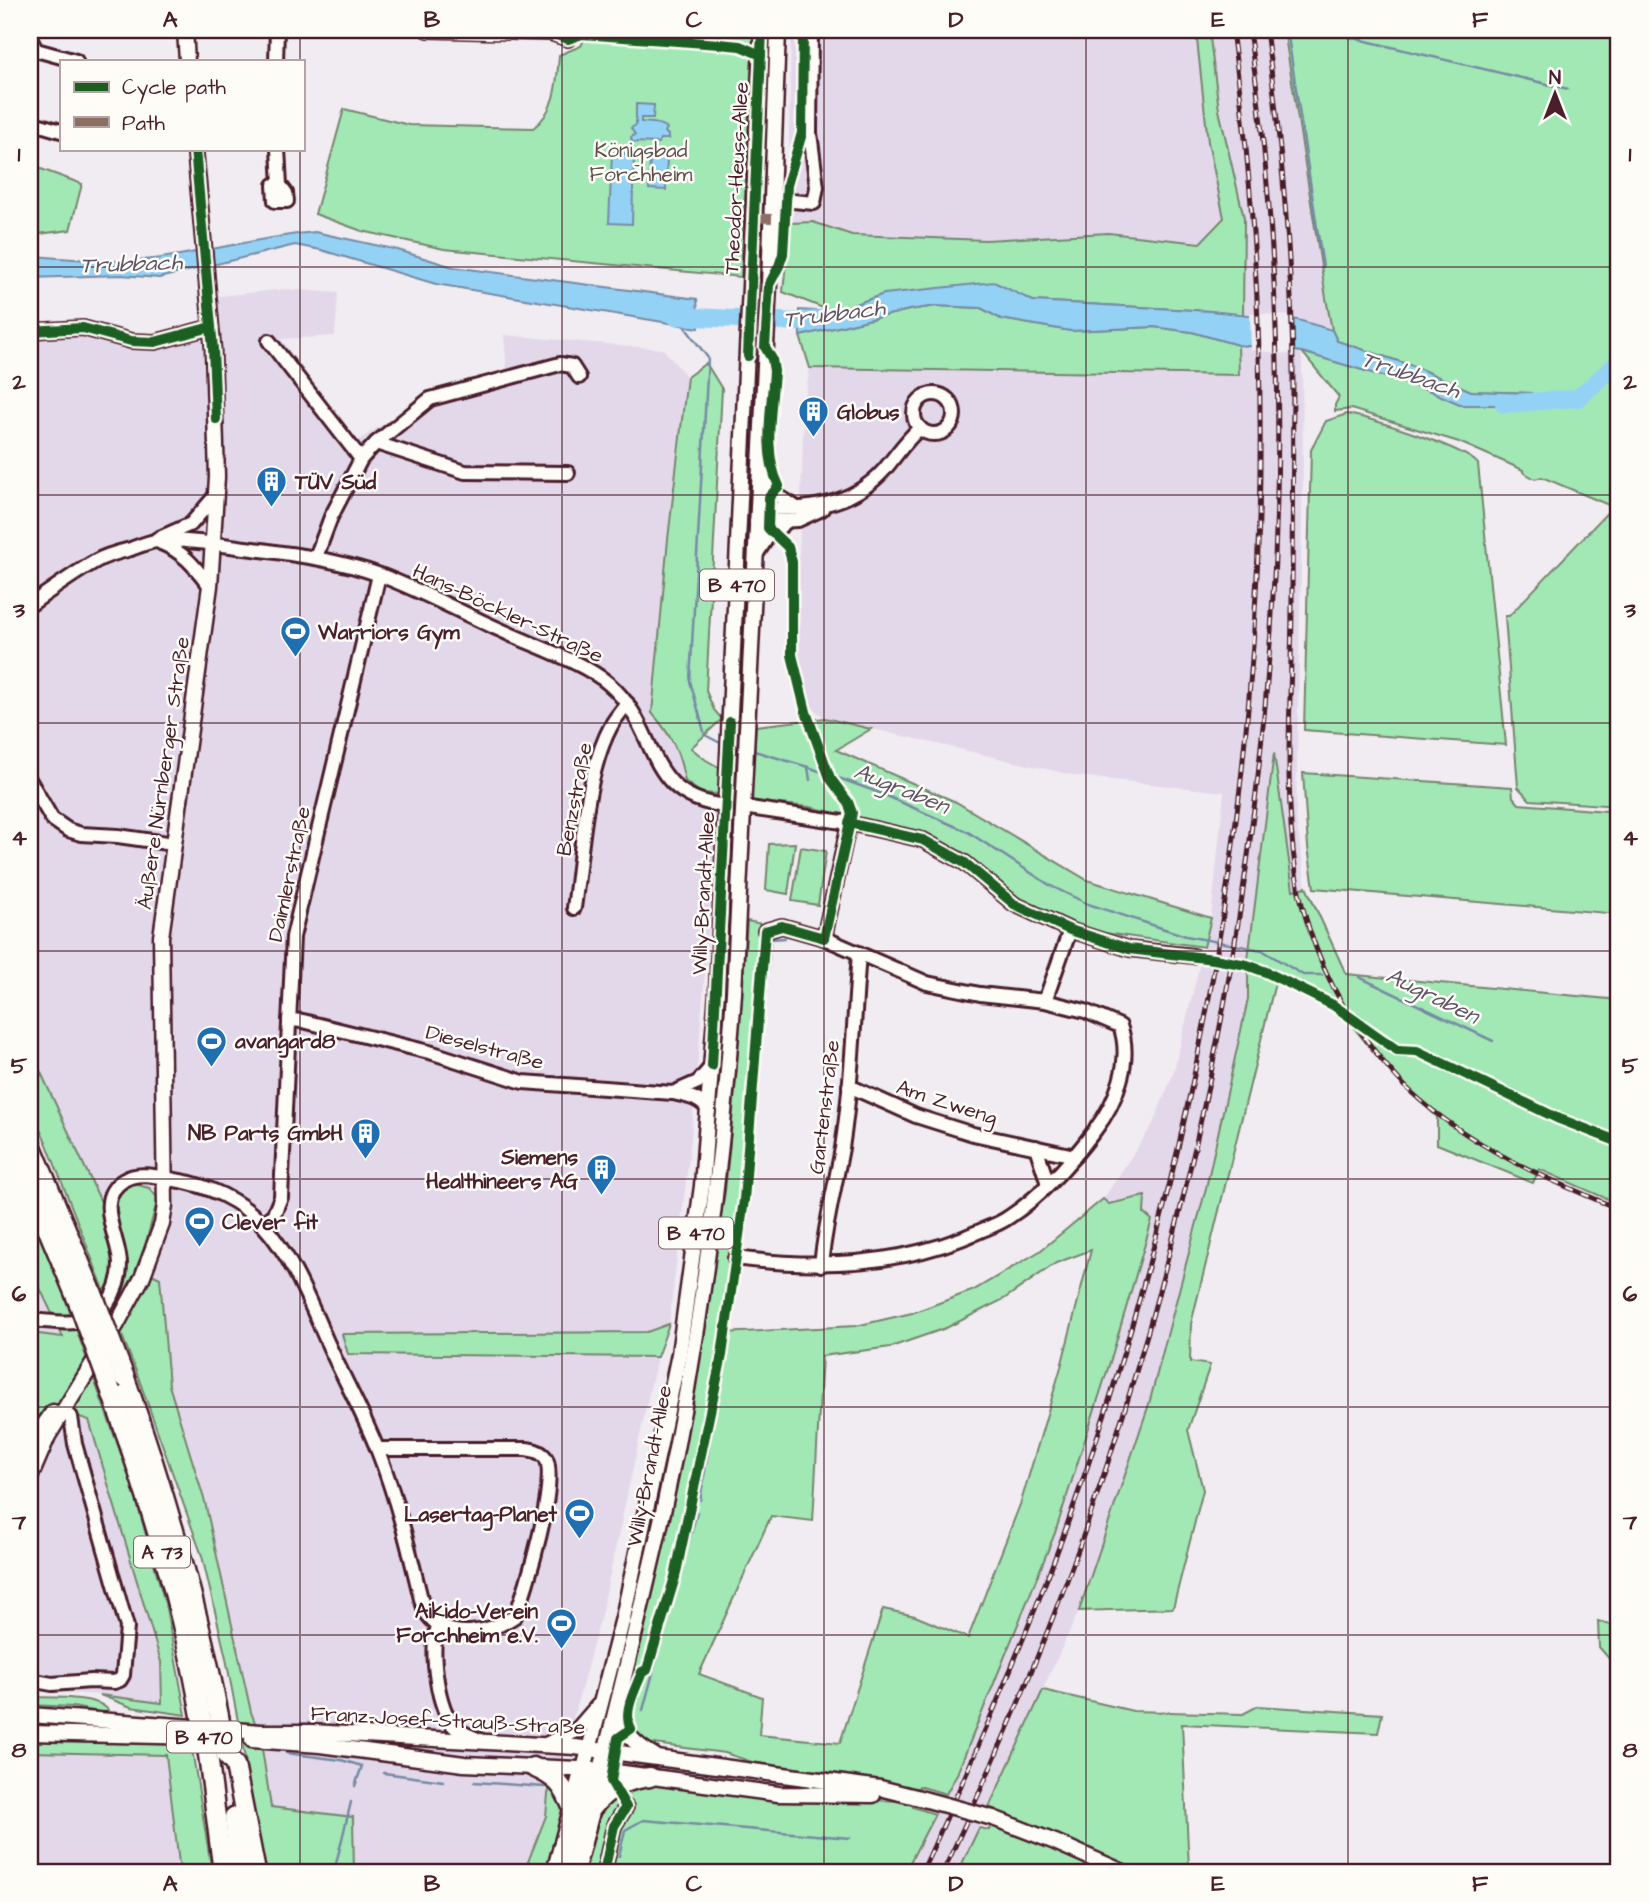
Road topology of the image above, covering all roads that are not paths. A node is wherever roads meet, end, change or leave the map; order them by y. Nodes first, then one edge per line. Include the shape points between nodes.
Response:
1 (30, 30) edge
2 (185, 30) edge
3 (276, 30) edge
4 (427, 30) edge
5 (457, 30) edge
6 (762, 30) edge
7 (779, 30) edge
8 (811, 30) edge
9 (568, 39) dead end
10 (36, 50) junction
11 (72, 60) edge
12 (187, 60) edge
13 (276, 60) edge
14 (30, 62) edge
15 (30, 122) edge
16 (60, 131) edge
17 (195, 150) edge
18 (278, 150) edge
19 (280, 185) dead end
20 (755, 198) junction
21 (772, 199) junction
22 (211, 327) junction
23 (30, 331) edge
24 (269, 341) dead end
25 (765, 347) joint
26 (748, 351) joint
27 (579, 377) dead end
28 (920, 429) dead end
29 (376, 443) junction
30 (361, 459) junction
31 (759, 468) junction
32 (568, 473) dead end
33 (216, 495) junction
34 (828, 505) junction
35 (798, 508) junction
36 (741, 514) junction
37 (757, 515) junction
38 (786, 522) junction
39 (154, 541) junction
40 (213, 544) junction
41 (316, 556) junction
42 (755, 559) junction
43 (379, 575) junction
44 (210, 586) junction
45 (30, 605) edge
46 (627, 703) junction
47 (30, 780) edge
48 (726, 806) junction
49 (743, 807) junction
50 (849, 823) junction
51 (174, 844) junction
52 (574, 908) dead end
53 (1070, 930) junction
54 (765, 931) dead end
55 (824, 938) junction
56 (859, 953) junction
57 (1194, 956) dead end
58 (1045, 1002) junction
59 (289, 1020) junction
60 (712, 1066) junction
61 (849, 1086) junction
62 (673, 1093) junction
63 (709, 1111) junction
64 (30, 1142) edge
65 (1036, 1147) junction
66 (1075, 1156) junction
67 (166, 1178) junction
68 (1048, 1184) junction
69 (30, 1186) edge
70 (262, 1224) junction
71 (735, 1258) dead end
72 (821, 1265) junction
73 (86, 1299) junction
74 (30, 1320) edge
75 (79, 1382) junction
76 (71, 1417) dead end
77 (30, 1445) edge
78 (378, 1450) junction
79 (30, 1478) edge
80 (439, 1625) junction
81 (30, 1680) edge
82 (620, 1700) junction
83 (601, 1701) junction
84 (30, 1714) edge
85 (210, 1716) junction
86 (30, 1733) edge
87 (401, 1737) junction
88 (481, 1741) junction
89 (547, 1745) junction
90 (589, 1749) junction
91 (606, 1751) junction
92 (378, 1753) junction
93 (217, 1754) junction
94 (662, 1759) junction
95 (533, 1767) junction
96 (592, 1770) junction
97 (650, 1777) junction
98 (911, 1796) junction
99 (626, 1807) dead end
100 (582, 1810) junction
101 (223, 1872) edge
102 (240, 1872) edge
103 (256, 1872) edge
104 (556, 1872) edge
105 (575, 1872) edge
106 (604, 1872) edge
107 (1124, 1872) edge

1 - 10 street
2 - 12 main road
3 - 13 street
4 - 5 street
5 - 9 street via 551,33
6 - 20 main road, Theodor-Heuss-Allee / B 470
7 - 21 main road, Theodor-Heuss-Allee / B 470
8 - 21 street via 814,203
10 - 11 street
10 - 14 street
15 - 16 street
17 - 22 main road, Äußere Nürnberger Straße
18 - 19 street
20 - 21 main road
20 - 26 main road, Theodor-Heuss-Allee / B 470
21 - 25 main road, Theodor-Heuss-Allee / B 470
22 - 23 street via 155,342 131,341 83,328
22 - 33 main road, Äußere Nürnberger Straße
24 - 30 street
25 - 31 main road, Willy-Brandt-Allee / B 470
26 - 36 main road, Willy-Brandt-Allee / B 470
27 - 29 street via 572,366 560,364 429,399
28 - 34 street via 880,474 855,493
29 - 30 street
29 - 32 street via 464,472
30 - 41 street
31 - 35 street via 773,493
31 - 37 main road, Willy-Brandt-Allee / B 470
33 - 39 street via 191,524
33 - 40 main road, Äußere Nürnberger Straße
34 - 35 street
34 - 38 street
35 - 37 street
36 - 37 main road
36 - 48 main road, Willy-Brandt-Allee / B 470
37 - 38 street
37 - 42 main road, Willy-Brandt-Allee / B 470
38 - 42 street via 760,545
39 - 40 street, Hans-Böckler-Straße
39 - 44 street via 185,556
39 - 45 street via 98,560
40 - 41 street, Hans-Böckler-Straße
40 - 44 main road, Äußere Nürnberger Straße
41 - 43 street, Hans-Böckler-Straße
42 - 49 main road, Willy-Brandt-Allee / B 470
43 - 46 street, Hans-Böckler-Straße via 584,669 608,683
43 - 59 street, Daimlerstraße via 295,929
44 - 51 main road, Äußere Nürnberger Straße
46 - 48 street, Hans-Böckler-Straße via 669,782 693,799
46 - 52 street, Benzstraße via 600,750
47 - 51 street via 52,819 68,830
48 - 49 main road
48 - 60 main road, Willy-Brandt-Allee / B 470
49 - 50 street
49 - 82 main road, Willy-Brandt-Allee / B 470 via 727,1101 717,1188 687,1388
50 - 53 street via 923,840 965,863 1014,904
50 - 55 street
51 - 67 main road, Äußere Nürnberger Straße via 161,956
53 - 57 street via 1129,949
53 - 58 street
54 - 55 street via 782,926
55 - 56 street
56 - 58 street via 927,983
56 - 61 street, Gartenstraße
58 - 66 street via 1086,1011 1120,1026 1124,1037 1122,1072 1113,1100
59 - 62 street, Dieselstraße via 398,1044 523,1082
59 - 70 street, Daimlerstraße via 281,1197 274,1214
60 - 62 street via 698,1083
60 - 63 main road, Willy-Brandt-Allee / B 470
61 - 65 street, Am Zweng via 916,1116
61 - 72 street, Gartenstraße
62 - 63 street, Dieselstraße via 693,1098
63 - 83 main road, Willy-Brandt-Allee / B 470 via 679,1354
64 - 73 highway, A 73
65 - 66 street, Am Zweng
65 - 68 street
66 - 68 street
67 - 70 street via 197,1184 229,1198
67 - 74 street via 132,1177 113,1192 108,1211 120,1265 116,1289 104,1309 91,1319 73,1323
67 - 75 main road, Äußere Nürnberger Straße via 162,1224 142,1279
68 - 72 street via 1008,1218 952,1244 875,1262
69 - 73 highway, A 73
70 - 78 street via 303,1287
71 - 72 street
73 - 85 highway, A 73, bridge via 195,1678
73 - 85 highway, A 73, bridge via 125,1378 176,1536 200,1625
75 - 77 main road, Äußere Nürnberger Straße
75 - 79 main road, Äußere Nürnberger Straße
76 - 81 street via 127,1627 123,1675 114,1682
78 - 80 street via 421,1599 427,1614
78 - 80 street via 526,1448 538,1451 549,1465 539,1536 515,1616 503,1625 476,1631
80 - 88 street via 434,1647 441,1701 452,1725
82 - 91 main road, Willy-Brandt-Allee / B 470
82 - 94 main road via 625,1733
83 - 89 main road via 578,1729
83 - 90 main road, Willy-Brandt-Allee / B 470
84 - 87 main road, Franz-Josef-Strauß-Straße / B 470
85 - 93 highway, A 73, bridge
86 - 92 main road, Franz-Josef-Strauß-Straße / B 470 via 261,1741
87 - 88 main road, Franz-Josef-Strauß-Straße / B 470
87 - 92 main road via 383,1744
88 - 89 main road, Franz-Josef-Strauß-Straße / B 470
89 - 90 main road, Franz-Josef-Strauß-Straße / B 470
90 - 91 main road, Franz-Josef-Strauß-Straße / B 470
90 - 96 main road, B 470
91 - 94 main road, Franz-Josef-Strauß-Straße
91 - 96 main road, B 470
92 - 95 main road, Franz-Josef-Strauß-Straße / B 470
93 - 101 highway, A 73
93 - 102 highway, A 73
93 - 103 highway via 235,1765
94 - 98 main road, Franz-Josef-Strauß-Straße
95 - 96 main road, Franz-Josef-Strauß-Straße / B 470
95 - 100 highway via 550,1774
96 - 97 main road, Franz-Josef-Strauß-Straße
96 - 100 highway
97 - 98 main road, Franz-Josef-Strauß-Straße via 778,1794
97 - 100 highway via 614,1786
98 - 107 main road, bridge via 993,1818
99 - 106 street via 614,1826
100 - 104 highway
100 - 105 highway

